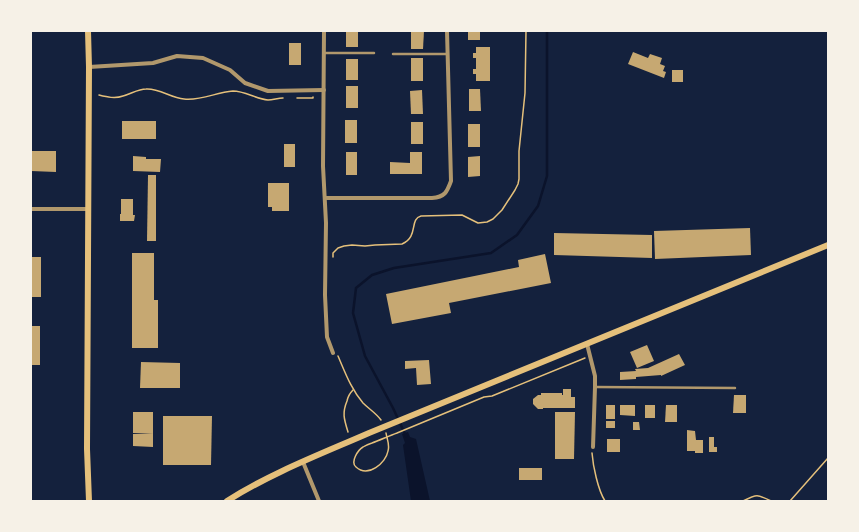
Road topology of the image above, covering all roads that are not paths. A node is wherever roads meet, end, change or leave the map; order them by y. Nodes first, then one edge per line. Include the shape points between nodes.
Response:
1 (88, 31) edge
2 (324, 31) edge
3 (446, 31) edge
4 (324, 53) junction
5 (374, 53) dead end
6 (393, 54) dead end
7 (447, 54) junction
8 (89, 67) junction
9 (324, 90) junction
10 (325, 198) junction
11 (31, 208) edge
12 (88, 209) junction
13 (828, 245) edge
14 (587, 344) junction
15 (333, 353) dead end
16 (595, 387) junction
17 (735, 388) dead end
18 (593, 447) road end
19 (303, 462) junction
20 (89, 501) edge
21 (227, 501) edge
22 (319, 501) edge

1 - 8 main road
2 - 4 street
3 - 7 street
4 - 5 lane
4 - 9 street
6 - 7 lane
7 - 10 street via 451,181 445,194 438,198
8 - 9 street via 153,63 178,56 203,58 230,70 245,84 268,91
8 - 12 main road
9 - 10 street
10 - 15 street via 326,321 327,337
11 - 12 street
12 - 20 main road
13 - 14 main road
14 - 16 street via 595,376
14 - 19 main road
16 - 17 lane
16 - 18 street
19 - 21 main road
19 - 22 street

